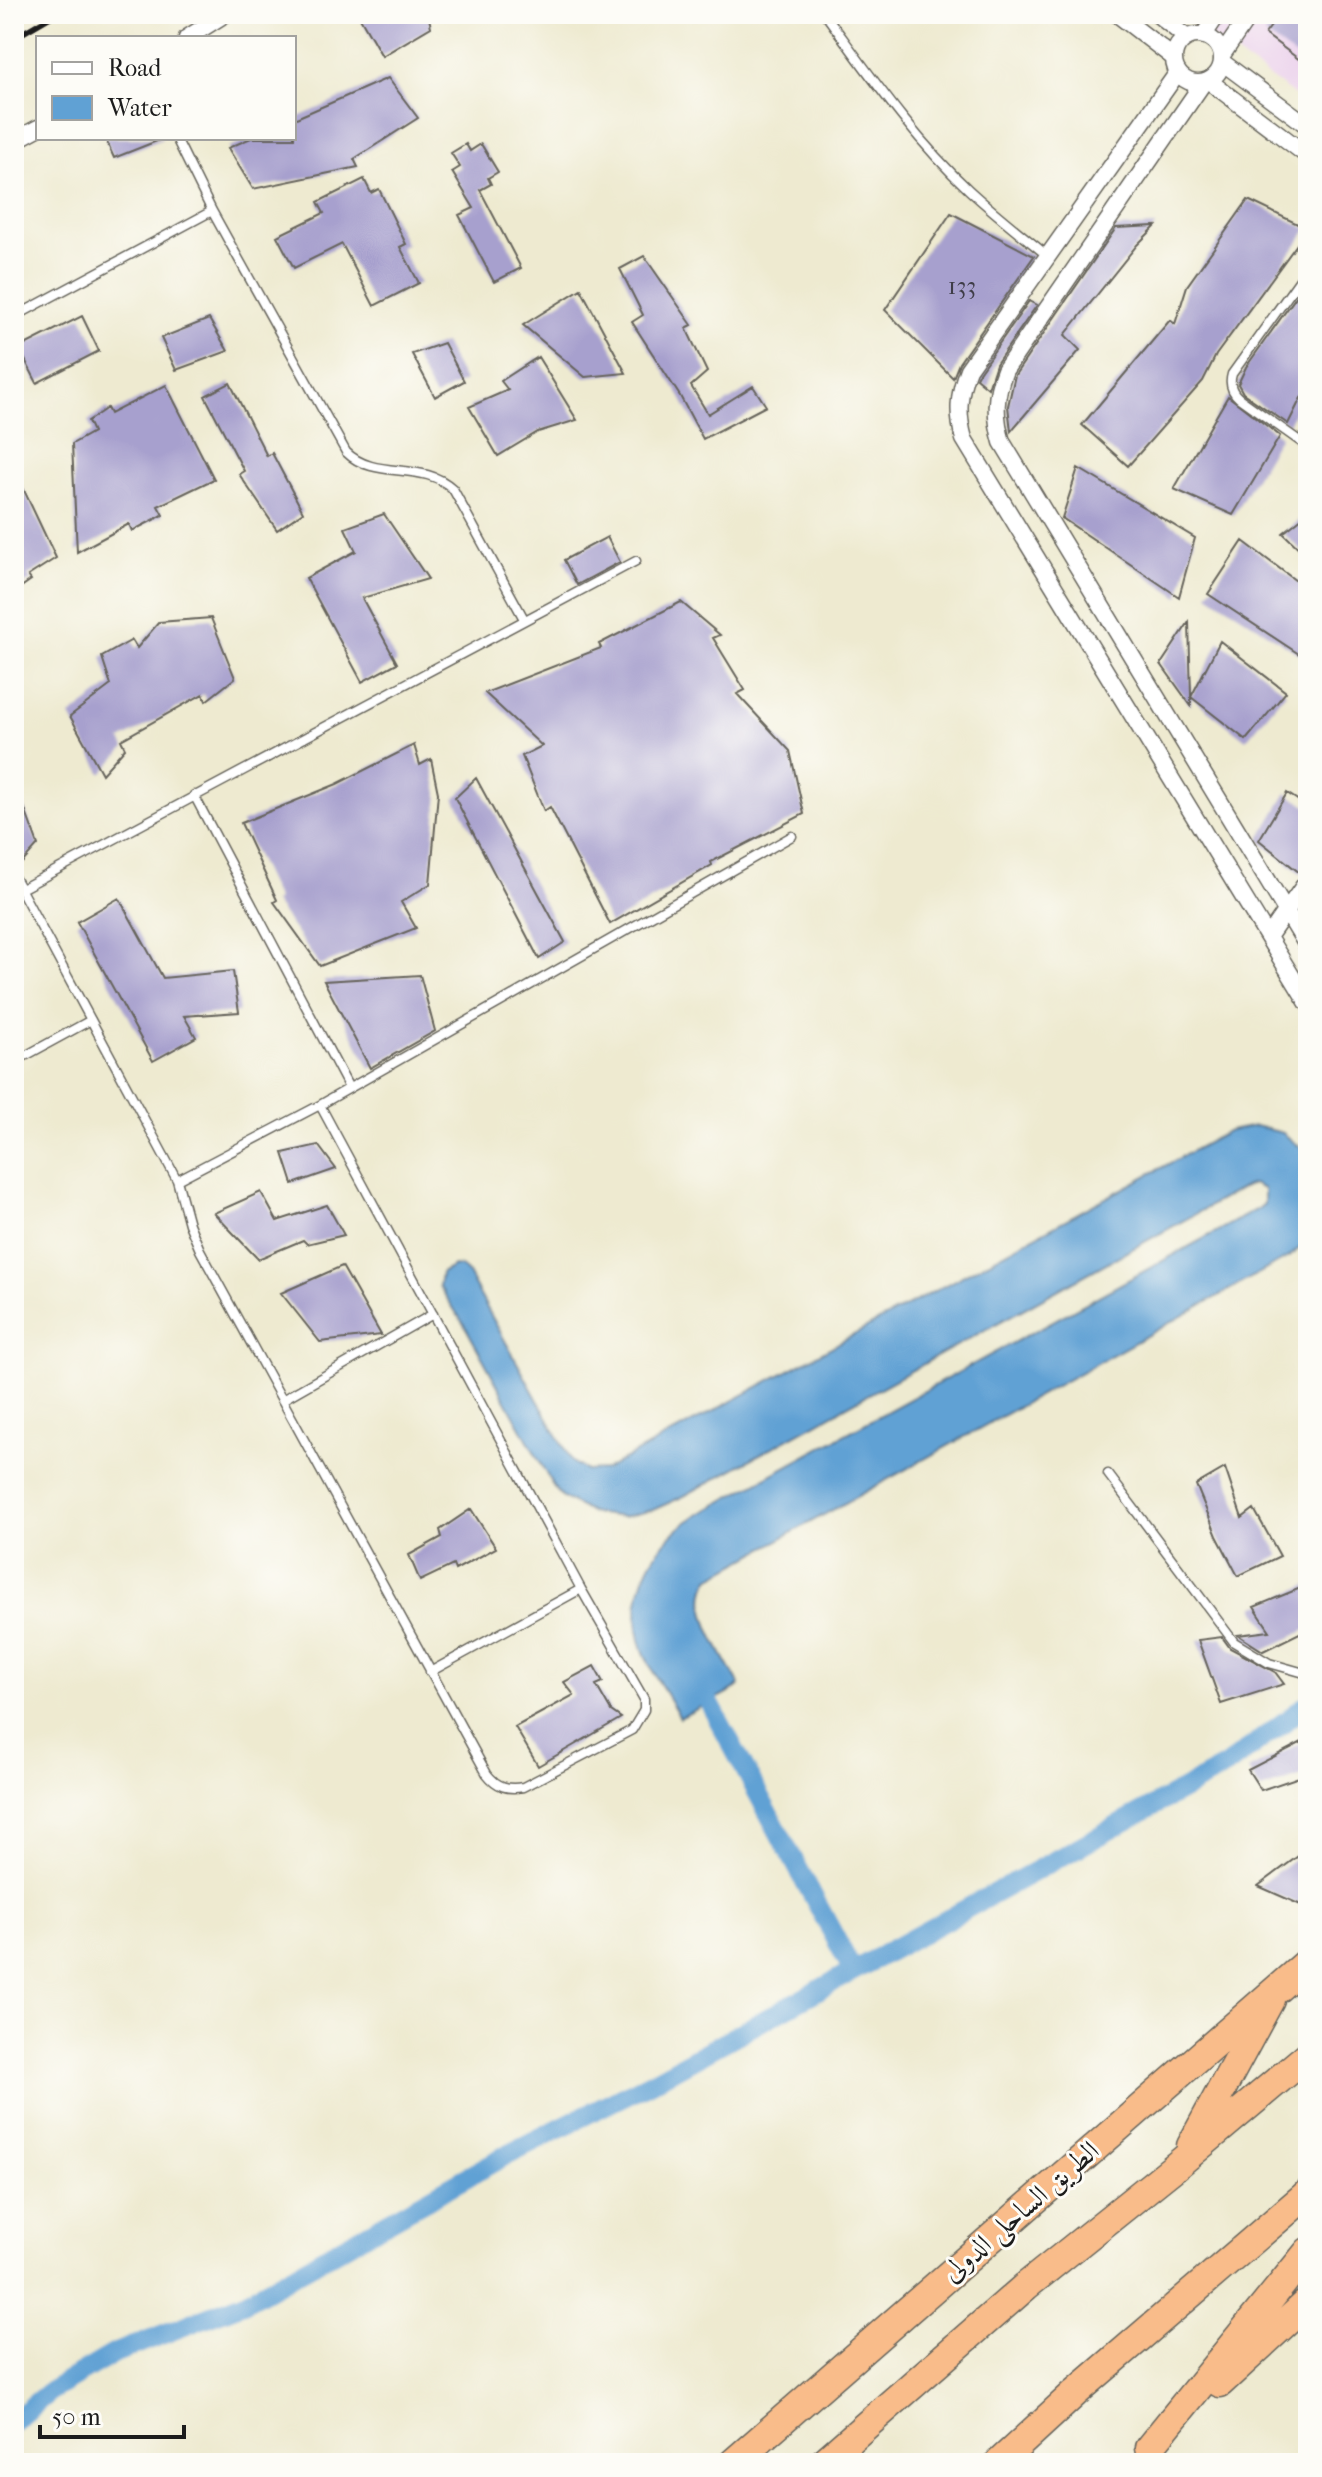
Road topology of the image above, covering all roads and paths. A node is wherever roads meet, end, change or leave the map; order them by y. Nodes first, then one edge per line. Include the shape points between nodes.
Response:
1 (225, 14) edge
2 (825, 14) edge
3 (1117, 14) edge
4 (1157, 14) edge
5 (1218, 14) edge
6 (1250, 14) edge
7 (190, 36) edge
8 (1195, 37) junction
9 (1222, 58) junction
10 (1176, 65) junction
11 (1206, 82) junction
12 (1308, 126) edge
13 (36, 129) edge
14 (177, 140) edge
15 (14, 141) edge
16 (1308, 156) edge
17 (212, 211) junction
18 (1049, 257) junction
19 (1308, 268) edge
20 (14, 317) edge
21 (1308, 447) edge
22 (636, 561) dead end
23 (524, 619) junction
24 (194, 795) junction
25 (792, 836) dead end
26 (14, 877) edge
27 (1308, 880) edge
28 (21, 889) junction
29 (1286, 911) junction
30 (1268, 937) junction
31 (1306, 938) edge
32 (1284, 963) junction
33 (1308, 1003) edge
34 (91, 1020) junction
35 (14, 1062) edge
36 (349, 1088) junction
37 (320, 1105) junction
38 (177, 1180) junction
39 (433, 1314) junction
40 (282, 1400) junction
41 (1108, 1474) dead end
42 (581, 1589) junction
43 (430, 1672) junction
44 (1308, 1674) edge
45 (1308, 1962) edge
46 (1279, 1984) junction
47 (1308, 2055) edge
48 (1182, 2161) junction
49 (1308, 2193) edge
50 (1308, 2252) edge
51 (1308, 2302) edge
52 (1141, 2455) edge
53 (733, 2463) edge
54 (823, 2463) edge
55 (999, 2463) edge

1 - 7 street
2 - 18 lane via 927,147
3 - 10 street
4 - 8 street
5 - 8 street
6 - 9 street
8 - 9 street via 1216,42
8 - 10 street via 1178,46
9 - 11 street via 1220,70
9 - 12 street
10 - 11 street via 1185,79
10 - 18 street
11 - 16 street
11 - 29 street via 1005,370 995,405 996,424 1002,442
13 - 15 street
14 - 17 lane
17 - 20 lane
17 - 23 lane via 346,452 363,464 445,481
18 - 30 street via 968,369 958,404 964,439
19 - 21 lane via 1230,381 1239,398
22 - 23 lane
23 - 24 lane
24 - 28 lane
24 - 36 lane
25 - 36 lane
26 - 28 lane
27 - 29 street
28 - 34 lane
29 - 30 street
29 - 31 street
30 - 32 street
31 - 32 street
32 - 33 street
34 - 35 lane
34 - 38 lane
36 - 37 lane
37 - 38 lane
37 - 39 lane
38 - 40 lane via 200,1250
39 - 40 lane
39 - 42 lane
40 - 43 lane
41 - 44 lane via 1234,1642 1269,1663
42 - 43 lane
42 - 43 lane via 644,1699 639,1721 625,1734 512,1789 494,1783 487,1774
45 - 46 highway, الطريق الساحلى الدولى
46 - 48 highway
46 - 53 highway, الطريق الساحلى الدولى
47 - 48 highway
48 - 54 highway via 1026,2286
49 - 55 highway
50 - 52 highway
51 - 52 highway

